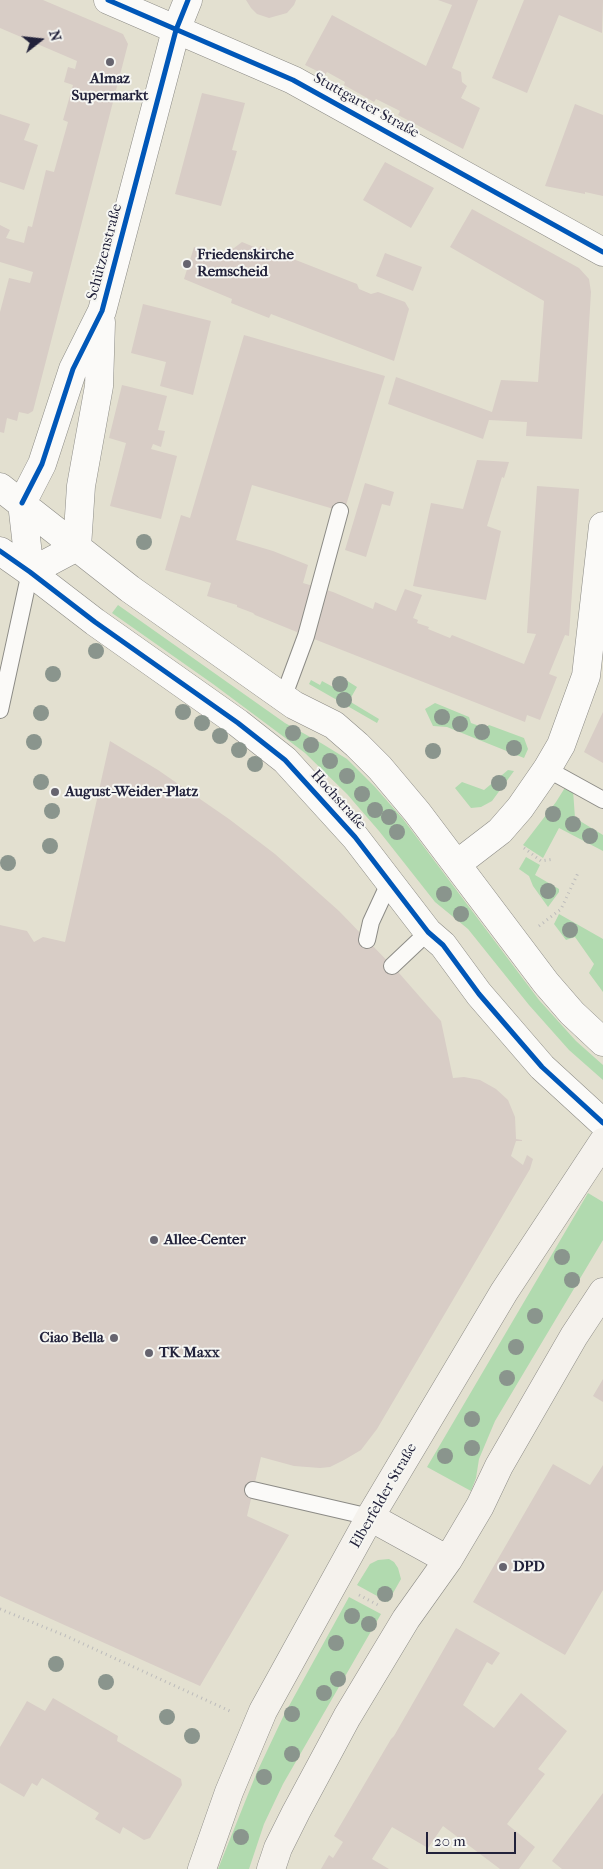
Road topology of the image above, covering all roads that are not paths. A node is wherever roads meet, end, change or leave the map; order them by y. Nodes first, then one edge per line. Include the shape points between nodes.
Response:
1 (108, 0) edge
2 (188, 0) edge
3 (176, 30) junction
4 (603, 252) edge
5 (102, 311) junction
6 (0, 487) edge
7 (22, 503) junction
8 (340, 511) dead end
9 (603, 526) edge
10 (78, 547) junction
11 (0, 551) edge
12 (30, 572) junction
13 (283, 698) junction
14 (0, 710) edge
15 (547, 769) junction
16 (603, 800) edge
17 (456, 864) junction
18 (390, 881) junction
19 (428, 932) junction
20 (367, 940) dead end
21 (392, 966) dead end
22 (603, 1042) edge
23 (603, 1123) edge
24 (603, 1142) edge
25 (603, 1292) edge
26 (255, 1488) dead end
27 (370, 1517) junction
28 (448, 1560) junction
29 (202, 1869) edge
30 (271, 1869) edge

1 - 3 street, Stuttgarter Straße
2 - 3 street, Schützenstraße
3 - 4 street, Stuttgarter Straße via 293,80
3 - 5 street, Schützenstraße
5 - 7 street, Schützenstraße via 73,369 42,464
5 - 10 street, Schützenstraße via 98,386 81,486
6 - 7 street
7 - 10 street
7 - 12 street
8 - 13 lane via 306,636
9 - 15 street via 586,676 561,745
10 - 12 street
10 - 13 street via 130,589
11 - 12 street, Hochstraße
12 - 14 lane
12 - 18 street, Hochstraße via 285,760
13 - 17 street via 334,725 357,745 411,804
15 - 16 lane
15 - 17 street via 500,830
17 - 22 street via 546,983
18 - 19 street, Hochstraße
18 - 20 lane via 371,922
19 - 21 lane
19 - 23 street, Hochstraße via 542,1066
24 - 27 main road, Elberfelder Straße via 504,1292
25 - 28 main road via 564,1353
26 - 27 lane
27 - 28 main road
27 - 29 main road, Elberfelder Straße via 256,1724
28 - 30 main road via 406,1620 347,1717 296,1812

